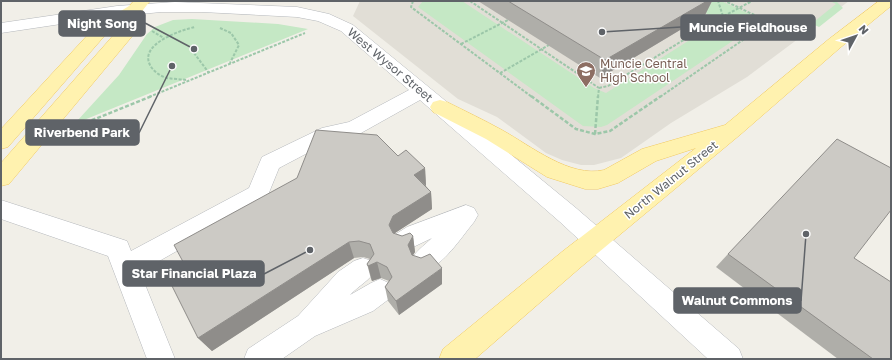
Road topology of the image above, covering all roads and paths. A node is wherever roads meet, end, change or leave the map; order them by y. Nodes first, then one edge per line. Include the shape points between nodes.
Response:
1 (413, 1) edge
2 (470, 1) edge
3 (718, 1) edge
4 (725, 1) edge
5 (752, 1) edge
6 (888, 1) edge
7 (139, 5) edge
8 (740, 8) junction
9 (723, 16) junction
10 (508, 20) dead end
11 (503, 22) junction
12 (769, 22) junction
13 (196, 27) dead end
14 (216, 27) dead end
15 (1, 28) edge
16 (148, 29) dead end
17 (308, 32) dead end
18 (164, 38) junction
19 (461, 44) junction
20 (549, 45) dead end
21 (542, 48) junction
22 (194, 53) dead end
23 (230, 63) junction
24 (209, 73) junction
25 (500, 73) junction
26 (187, 80) junction
27 (599, 88) junction
28 (421, 92) junction
29 (440, 107) junction
30 (74, 127) dead end
31 (734, 128) junction
32 (595, 134) junction
33 (1, 142) edge
34 (1, 178) edge
35 (1, 209) edge
36 (405, 241) edge
37 (597, 241) junction
38 (423, 261) edge
39 (125, 267) junction
40 (363, 269) dead end
41 (380, 291) dead end
42 (305, 327) junction
43 (161, 359) edge
44 (258, 359) edge
45 (453, 359) edge
46 (729, 359) edge

1 - 19 path via 411,7
2 - 11 path
3 - 9 path
4 - 8 path
5 - 8 path
6 - 31 main road, North Walnut Street
7 - 15 street, West Wysor Street
7 - 28 street, West Wysor Street via 258,9 323,16 347,28
7 - 33 main road via 101,30
7 - 34 main road via 134,25
8 - 9 path
8 - 12 path
9 - 12 path
9 - 27 path via 608,86
10 - 11 path
11 - 19 path
11 - 21 path
12 - 32 path via 610,131
13 - 18 path
14 - 23 path via 226,29 239,45
16 - 18 path
17 - 23 path
18 - 26 path via 153,46 149,53 149,66 154,72 167,78
19 - 25 path
20 - 21 path
21 - 25 path
21 - 27 path
22 - 24 path
23 - 24 path
24 - 26 path
25 - 32 path via 576,129
26 - 30 path
27 - 32 path
28 - 29 street, West Wysor Street
28 - 39 street via 354,128 329,133 270,163 258,194
29 - 31 main road via 493,134 555,171 585,180 610,177 649,155
29 - 37 street, West Wysor Street
31 - 37 main road, North Walnut Street
35 - 39 street via 118,249
36 - 38 street via 415,234 466,215 434,253
37 - 45 main road, North Walnut Street
37 - 46 street, West Wysor Street
39 - 43 street
40 - 42 street via 347,280
41 - 42 street via 364,302
42 - 44 street

